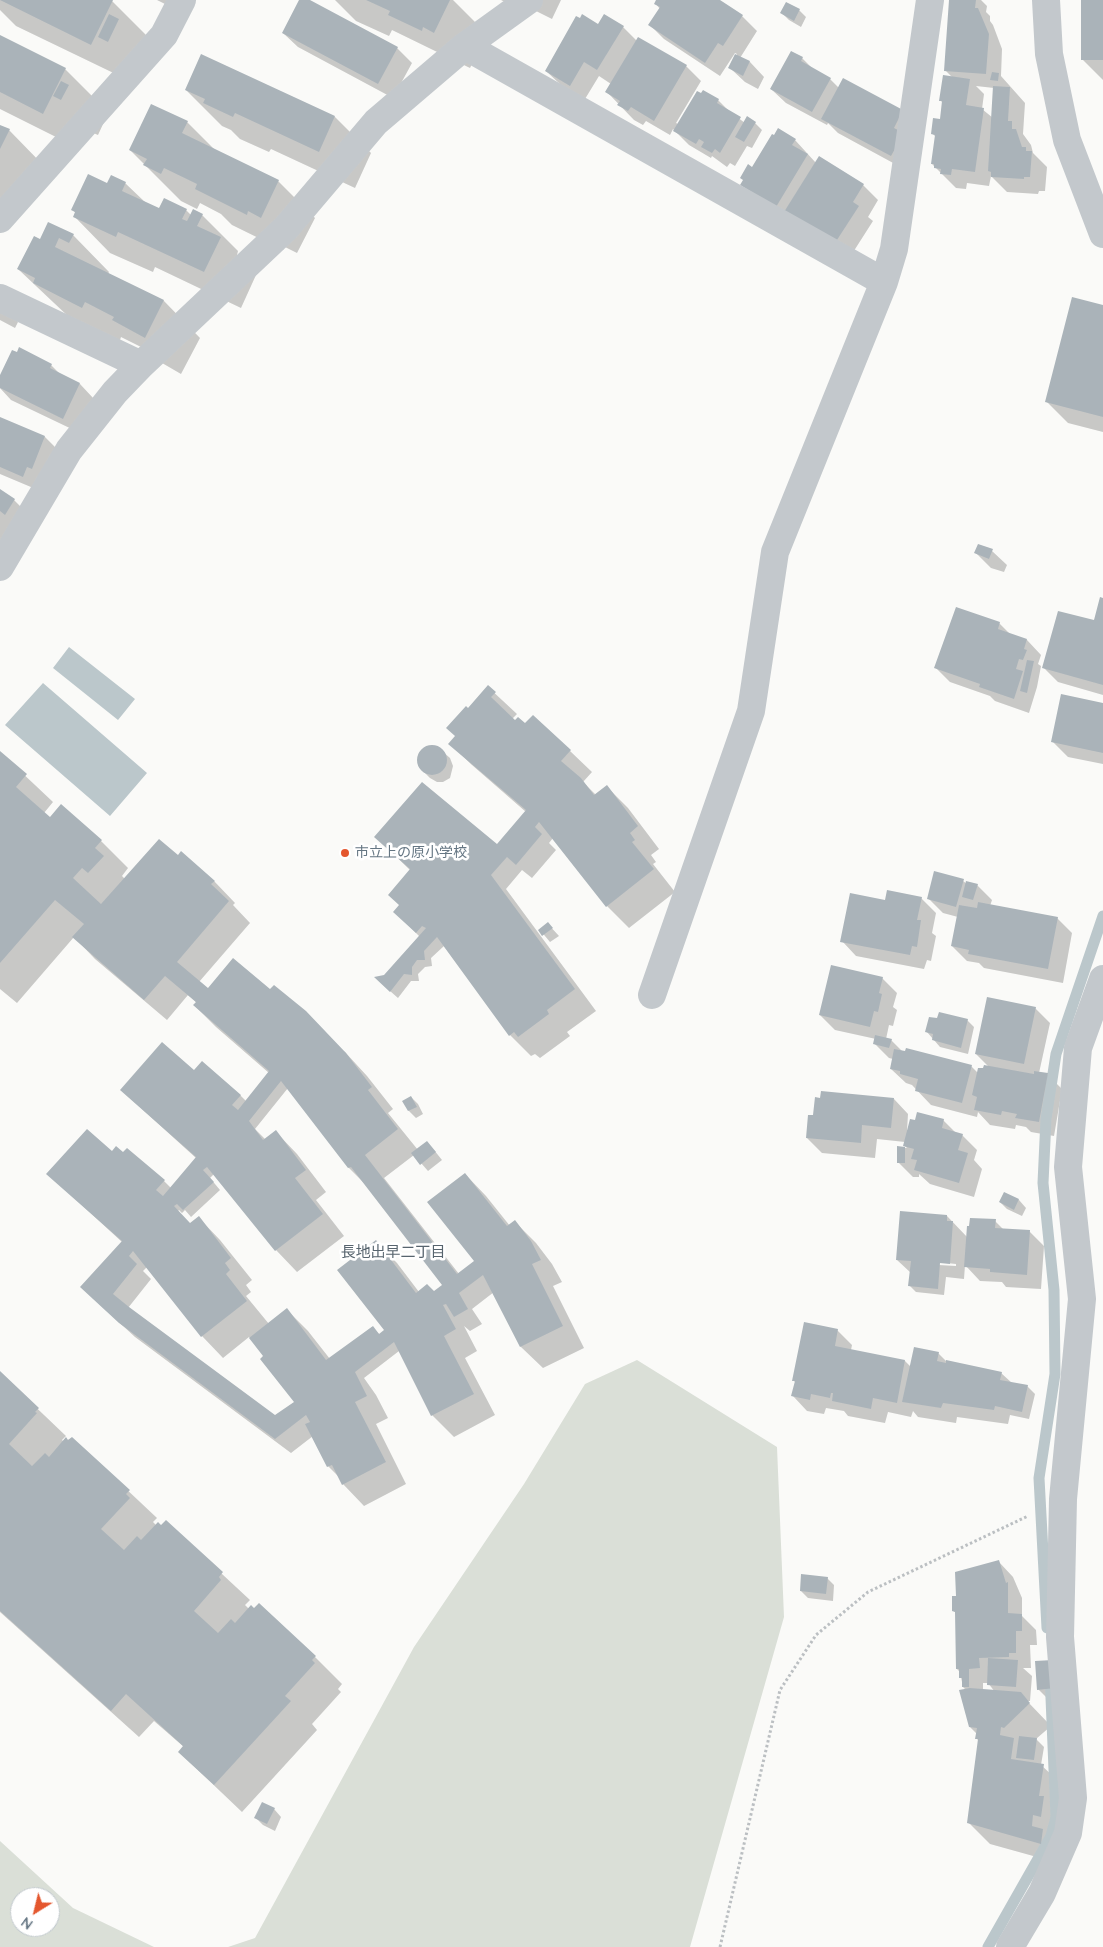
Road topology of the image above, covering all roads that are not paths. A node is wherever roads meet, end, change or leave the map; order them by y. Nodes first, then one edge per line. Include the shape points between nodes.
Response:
1 (182, 0) edge
2 (529, 0) edge
3 (930, 0) edge
4 (1046, 0) edge
5 (464, 46) junction
6 (0, 219) edge
7 (1103, 234) edge
8 (884, 282) junction
9 (0, 298) edge
10 (141, 365) junction
11 (0, 567) edge
12 (1103, 979) edge
13 (652, 995) dead end
14 (1010, 1947) edge

1 - 6 street via 164,35
2 - 5 street
3 - 8 street via 894,249
4 - 7 street via 1049,54 1067,140
5 - 8 street
5 - 10 street via 376,122 286,228
8 - 13 street via 775,552 751,711
9 - 10 street
10 - 11 street via 69,450
12 - 14 street via 1078,1048 1068,1167 1082,1299 1063,1499 1060,1637 1073,1798 1068,1832 1042,1893

